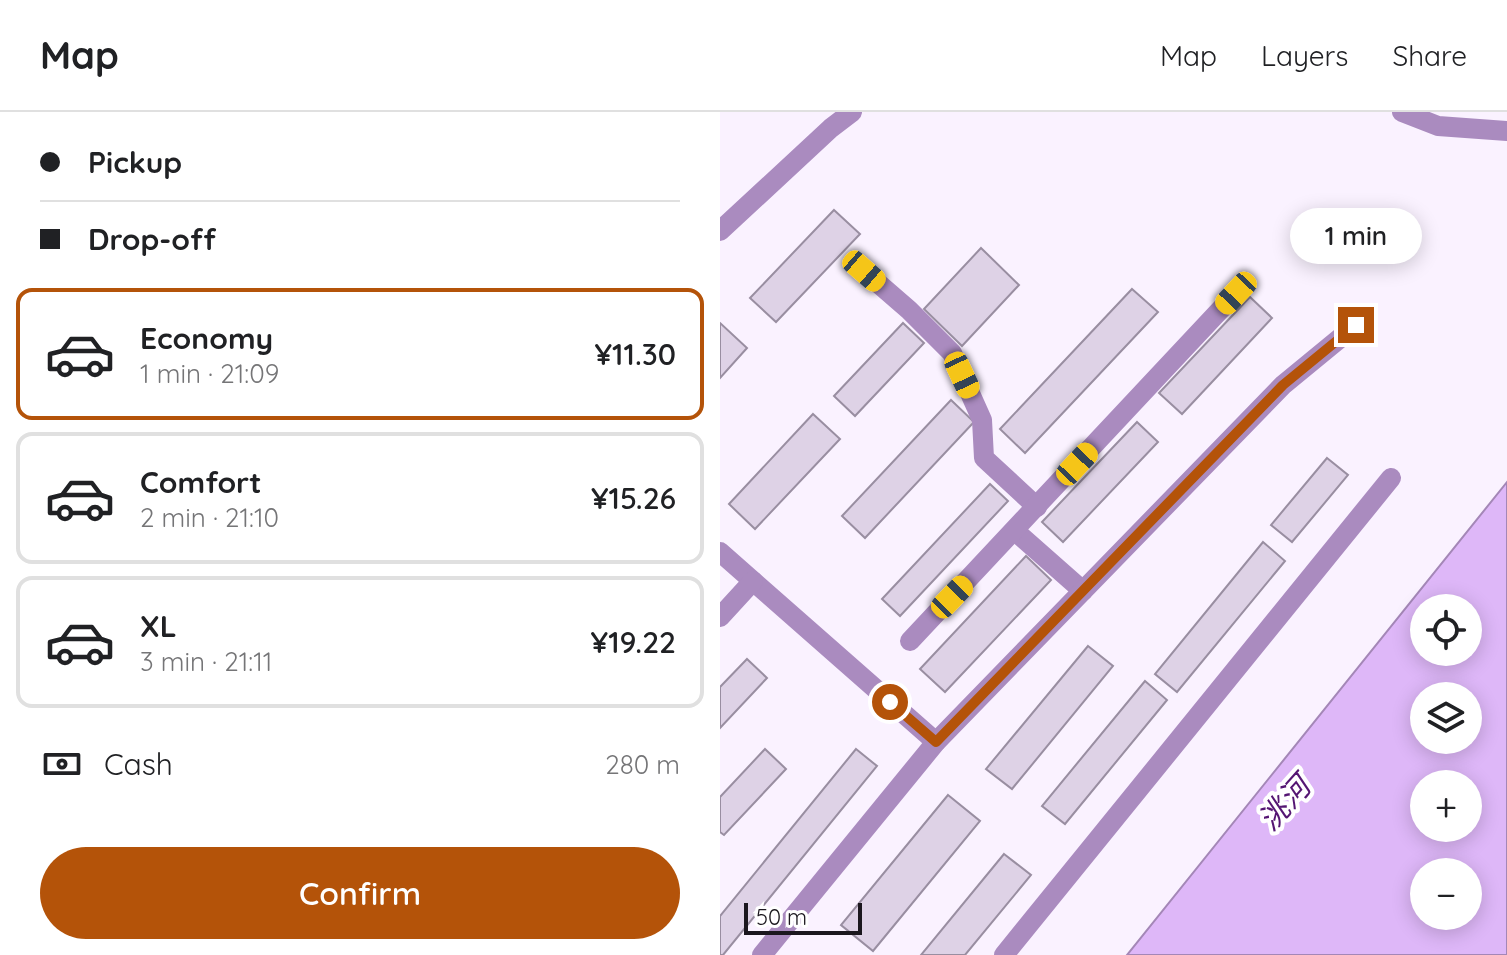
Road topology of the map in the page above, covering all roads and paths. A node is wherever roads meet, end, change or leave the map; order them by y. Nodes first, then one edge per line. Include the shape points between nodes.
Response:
1 (852, 112) edge
2 (1402, 112) edge
3 (1507, 131) edge
4 (720, 231) edge
5 (864, 271) dead end
6 (1236, 293) dead end
7 (1356, 325) dead end
8 (1391, 478) dead end
9 (1037, 507) junction
10 (1015, 531) junction
11 (720, 552) edge
12 (753, 581) junction
13 (1083, 591) junction
14 (720, 617) edge
15 (910, 641) dead end
16 (936, 742) junction
17 (762, 955) edge
18 (1004, 955) edge

1 - 4 street
2 - 3 street via 1438,126
5 - 9 street via 952,353 982,420 984,458
6 - 9 street
7 - 13 street via 1283,385
8 - 18 street
9 - 10 street
10 - 13 street
10 - 15 street
11 - 12 street
12 - 14 street
12 - 16 street
13 - 16 street
16 - 17 street

